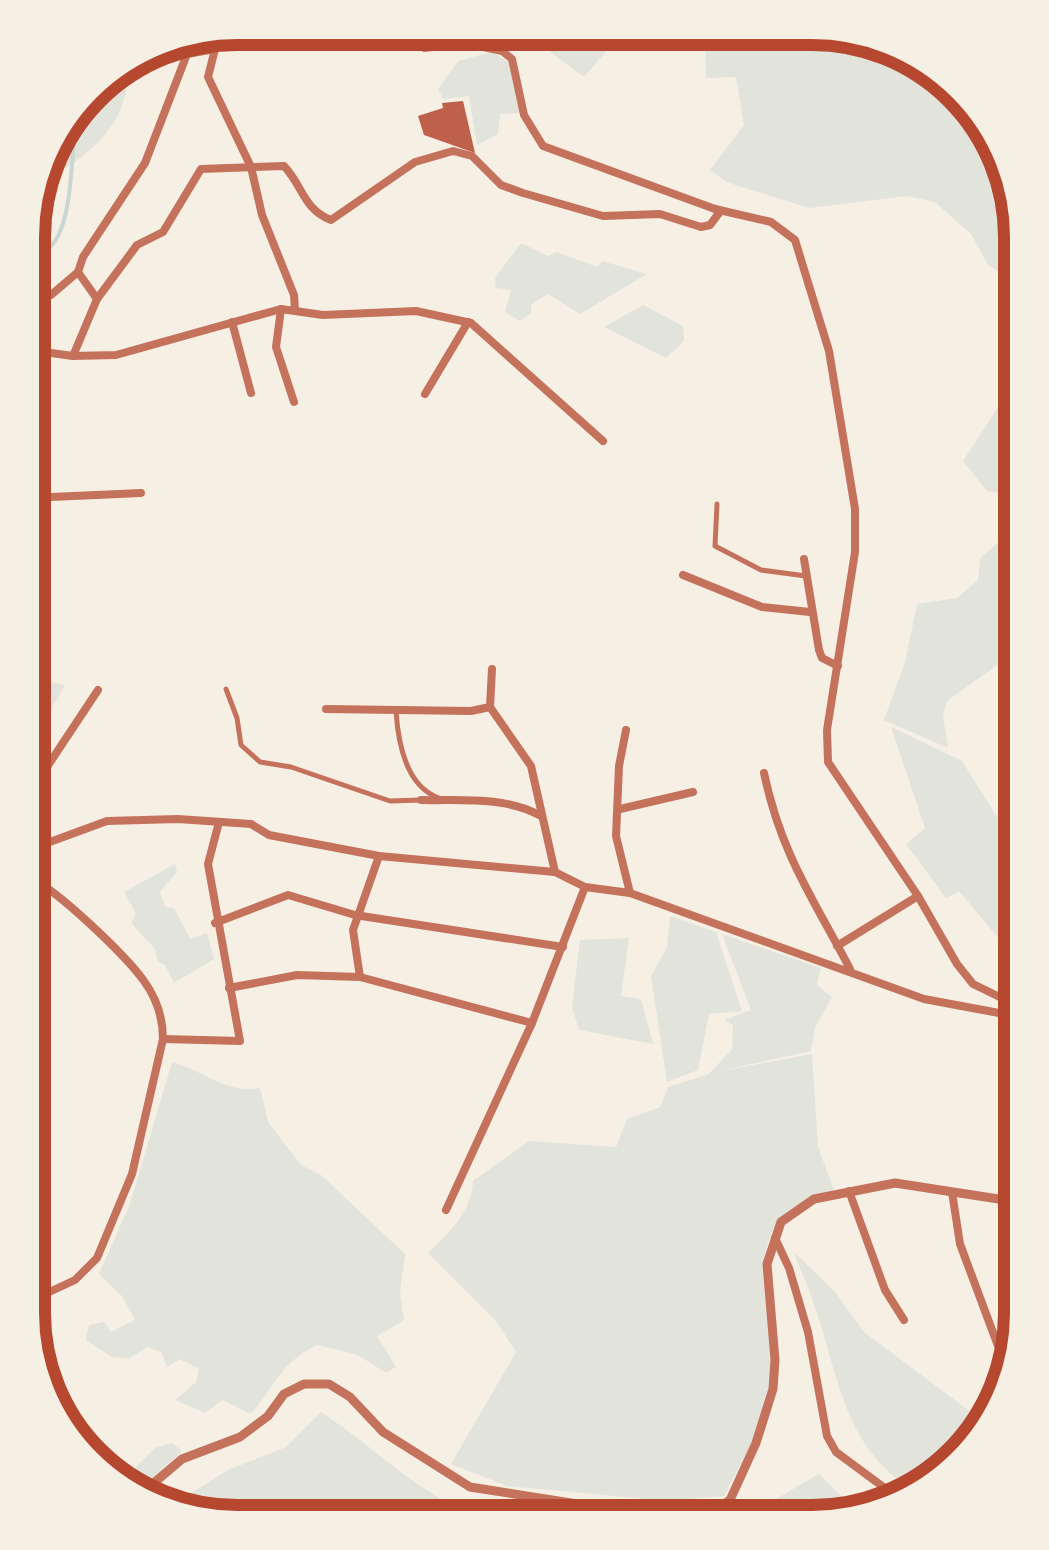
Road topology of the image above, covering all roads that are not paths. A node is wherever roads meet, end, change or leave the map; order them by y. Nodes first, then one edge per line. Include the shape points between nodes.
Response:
1 (418, 45) edge
2 (449, 45) edge
3 (476, 45) edge
4 (217, 47) edge
5 (215, 49) junction
6 (251, 167) junction
7 (715, 208) junction
8 (78, 272) junction
9 (45, 296) edge
10 (97, 299) junction
11 (281, 308) junction
12 (294, 310) junction
13 (232, 322) junction
14 (468, 322) junction
15 (45, 352) edge
16 (73, 356) junction
17 (251, 394) dead end
18 (425, 394) dead end
19 (294, 402) dead end
20 (603, 441) dead end
21 (141, 493) dead end
22 (45, 497) edge
23 (717, 504) dead end
24 (804, 560) dead end
25 (683, 575) dead end
26 (806, 576) junction
27 (810, 612) junction
28 (838, 666) junction
29 (492, 669) dead end
30 (226, 688) dead end
31 (98, 690) dead end
32 (490, 707) junction
33 (326, 710) dead end
34 (396, 711) junction
35 (626, 730) dead end
36 (45, 763) edge
37 (764, 773) dead end
38 (693, 792) dead end
39 (420, 800) joint
40 (446, 800) junction
41 (620, 809) junction
42 (539, 815) junction
43 (218, 822) junction
44 (45, 844) edge
45 (379, 856) junction
46 (555, 872) junction
47 (585, 887) junction
48 (45, 889) edge
49 (630, 894) junction
50 (918, 896) junction
51 (355, 914) junction
52 (215, 923) junction
53 (838, 946) junction
54 (563, 947) junction
55 (851, 970) junction
56 (360, 977) junction
57 (229, 988) junction
58 (1004, 999) edge
59 (1004, 1012) edge
60 (532, 1023) junction
61 (164, 1039) junction
62 (849, 1191) junction
63 (952, 1192) junction
64 (1004, 1200) edge
65 (446, 1210) dead end
66 (774, 1235) junction
67 (45, 1295) edge
68 (904, 1320) dead end
69 (1000, 1353) edge
70 (152, 1485) edge
71 (887, 1490) edge
72 (588, 1505) edge
73 (723, 1505) edge

1 - 2 street
3 - 7 street via 512,59 524,115 543,146
4 - 5 street
5 - 6 street via 208,77
5 - 8 street via 187,54 145,163
6 - 7 street via 284,166 306,205 331,220 415,162 453,151 472,156 501,185 603,216 660,214 701,227 715,220
6 - 10 street via 195,173 162,232 137,245
6 - 12 street
7 - 28 street via 786,230 812,286 855,509
8 - 9 street
8 - 10 street
10 - 16 street
11 - 12 street
11 - 13 street
11 - 19 street via 276,347
12 - 14 street via 323,316 416,310
13 - 16 street via 116,355
13 - 17 street
14 - 18 street
14 - 20 street
15 - 16 street
21 - 22 street
23 - 26 street via 714,546 761,570
24 - 26 street
25 - 27 street via 762,607
26 - 27 street
27 - 28 street via 822,658
28 - 50 street via 828,762
29 - 32 street
30 - 39 street via 240,745 260,762 291,766 390,801
31 - 36 street
32 - 34 street
32 - 42 street via 531,766
33 - 34 street
34 - 40 street via 402,758 425,793
35 - 41 street
37 - 53 street via 775,825
38 - 41 street
39 - 40 street
40 - 42 street via 523,807
41 - 49 street via 616,836
42 - 46 street
43 - 44 street via 107,821
43 - 45 street
43 - 52 street via 208,864
45 - 46 street
45 - 51 street
46 - 47 street
47 - 49 street
47 - 54 street
48 - 61 street via 144,981 163,1017
49 - 55 street
50 - 53 street
50 - 58 street via 973,984
51 - 52 street via 288,895
51 - 54 street
51 - 56 street
52 - 57 street
53 - 55 street
54 - 60 street
55 - 59 street via 924,999
56 - 57 street via 297,975
56 - 60 street
57 - 61 street via 240,1041
60 - 65 street
61 - 67 street via 132,1174 97,1258 75,1280
62 - 63 street via 895,1183
62 - 66 street via 792,1210
62 - 68 street via 885,1290
63 - 64 street
63 - 69 street via 960,1244
66 - 71 street via 808,1332 826,1436 836,1452
66 - 73 street via 766,1264 773,1389 756,1443
70 - 72 street via 182,1459 240,1437 284,1394 304,1384 329,1384 383,1432 470,1487

